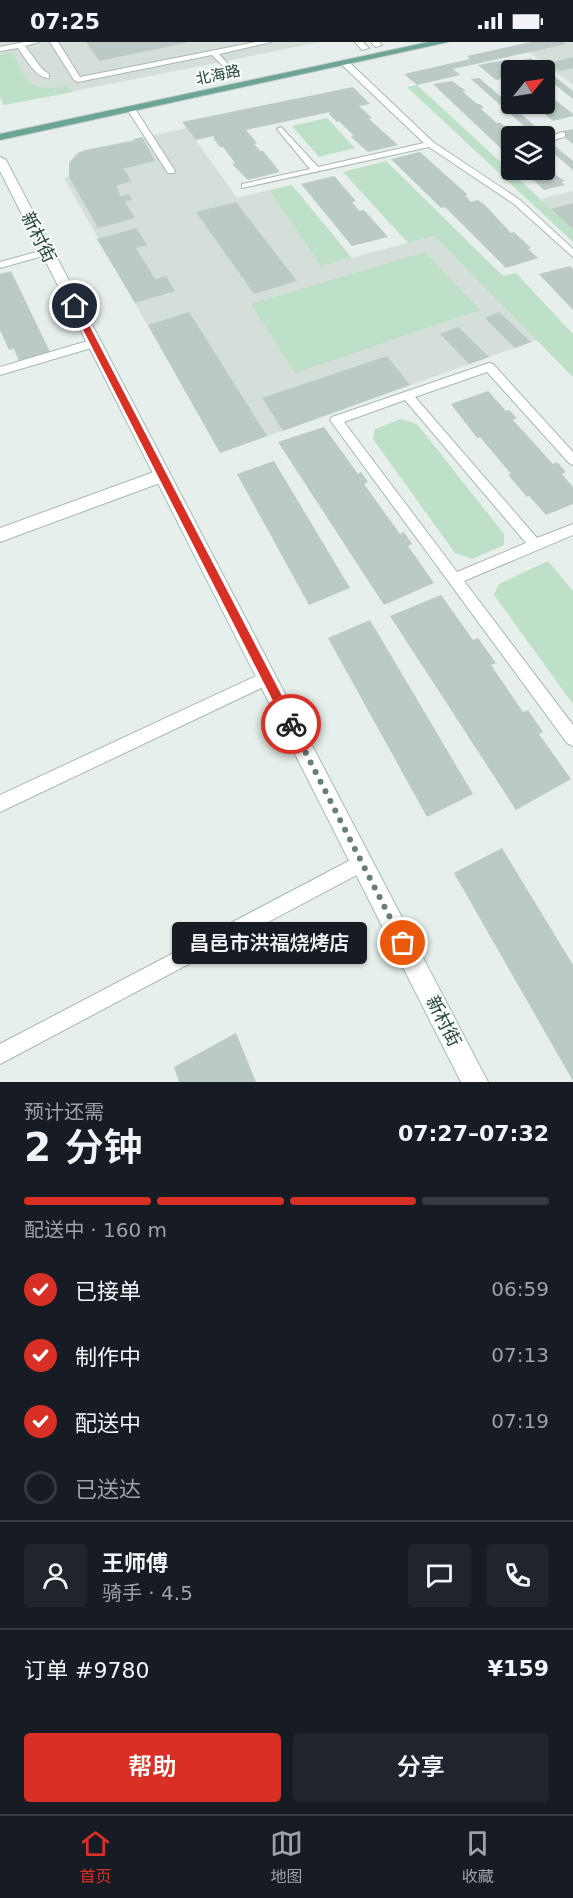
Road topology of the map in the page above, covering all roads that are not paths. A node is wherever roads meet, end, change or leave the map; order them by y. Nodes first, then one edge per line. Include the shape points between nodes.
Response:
1 (35, 42) edge
2 (54, 42) edge
3 (267, 42) edge
4 (393, 42) edge
5 (443, 42) edge
6 (369, 44) edge
7 (20, 45) junction
8 (0, 49) edge
9 (214, 53) junction
10 (345, 63) junction
11 (234, 75) junction
12 (46, 76) dead end
13 (198, 83) dead end
14 (131, 109) junction
15 (281, 129) dead end
16 (0, 137) edge
17 (430, 144) junction
18 (0, 160) edge
19 (316, 170) junction
20 (171, 171) dead end
21 (245, 186) dead end
22 (47, 252) junction
23 (573, 254) edge
24 (0, 265) edge
25 (94, 343) junction
26 (0, 371) edge
27 (407, 395) junction
28 (573, 460) edge
29 (162, 476) junction
30 (573, 529) edge
31 (0, 535) edge
32 (535, 545) junction
33 (455, 579) junction
34 (267, 678) junction
35 (573, 738) edge
36 (0, 804) edge
37 (362, 863) junction
38 (0, 1054) edge
39 (476, 1082) edge

1 - 7 lane
2 - 9 lane via 78,81
3 - 9 lane
4 - 6 main road, 北海路
5 - 10 main road, 北海路
6 - 11 main road, 北海路
7 - 8 lane
7 - 12 lane
9 - 11 lane
10 - 14 main road, 北海路
10 - 17 lane
11 - 13 main road, 北海路
14 - 16 main road, 北海路
14 - 20 lane
15 - 19 lane
17 - 19 lane
17 - 23 lane via 517,202
18 - 22 street, 新村街
19 - 21 lane
22 - 24 lane
22 - 25 street, 新村街
25 - 26 lane
25 - 29 street, 新村街
27 - 28 lane via 489,367
27 - 32 lane
27 - 33 lane via 336,420
29 - 31 street
29 - 34 street, 新村街
30 - 32 lane
32 - 33 lane
33 - 35 lane
34 - 36 lane
34 - 37 street, 新村街
37 - 38 lane
37 - 39 street, 新村街

